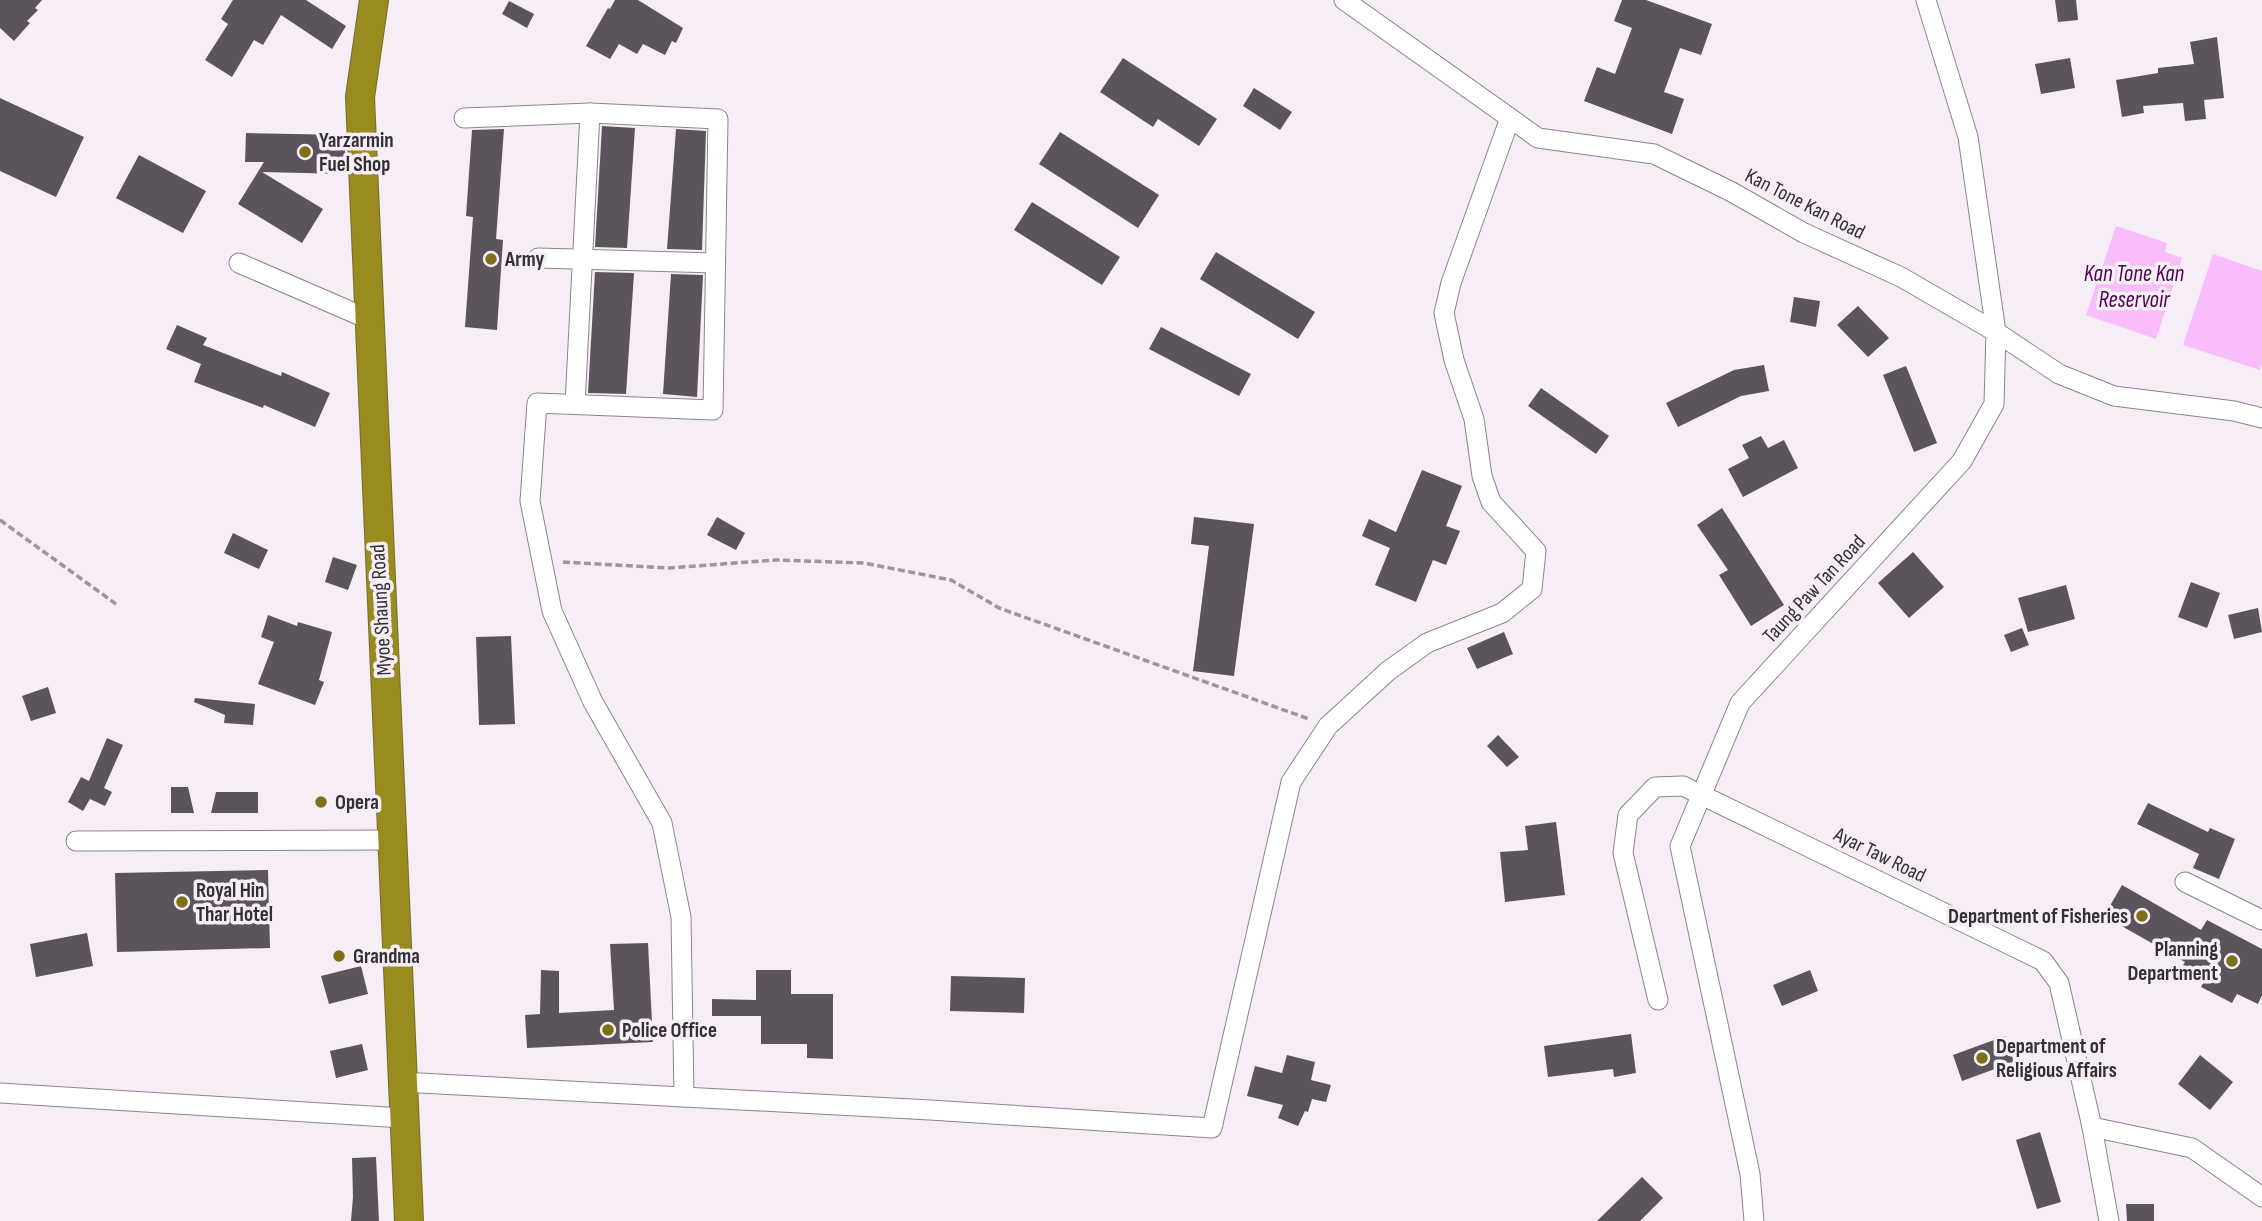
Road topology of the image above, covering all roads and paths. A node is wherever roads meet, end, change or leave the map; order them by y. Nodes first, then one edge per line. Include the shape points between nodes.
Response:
1 (374, 0) edge
2 (1344, 0) edge
3 (1926, 0) edge
4 (590, 113) junction
5 (464, 118) dead end
6 (1510, 118) junction
7 (538, 258) dead end
8 (582, 260) junction
9 (239, 263) dead end
10 (715, 263) junction
11 (368, 319) junction
12 (1996, 332) junction
13 (575, 404) junction
14 (2262, 418) edge
15 (0, 520) edge
16 (542, 561) junction
17 (116, 604) dead end
18 (1328, 726) junction
19 (1702, 793) junction
20 (391, 840) junction
21 (76, 841) dead end
22 (2185, 882) dead end
23 (2262, 920) edge
24 (1658, 1000) dead end
25 (401, 1082) junction
26 (0, 1093) edge
27 (684, 1097) junction
28 (403, 1118) junction
29 (2092, 1127) junction
30 (2262, 1197) edge
31 (409, 1221) edge
32 (1754, 1221) edge
33 (2109, 1221) edge

1 - 11 highway, Myoe Shaung Road via 360,97
2 - 6 street, Kan Tone Kan Road
3 - 12 street, Taung Paw Tan Road via 1968,137
4 - 5 street
4 - 8 street
4 - 10 street via 718,119
6 - 12 street, Kan Tone Kan Road via 1538,138 1654,154 1901,278
6 - 18 street via 1444,313 1474,419 1482,476 1491,502 1536,551 1532,590 1502,613 1427,643 1388,671
7 - 8 street
8 - 10 street
8 - 13 street
9 - 11 street
10 - 13 street via 713,410
11 - 20 highway, Myoe Shaung Road
12 - 14 street, Kan Tone Kan Road via 2059,374 2114,396
12 - 19 street, Taung Paw Tan Road via 1994,404 1962,461 1740,704
13 - 16 street via 537,403 530,500
15 - 17 path
16 - 18 path via 668,568 776,560 864,563 951,580 999,608
16 - 27 street via 552,611 593,702 662,823 681,917
18 - 27 street via 1291,782 1212,1128
19 - 24 street, Ayar Taw Road via 1683,786 1655,787 1628,815 1623,853
19 - 29 street, Ayar Taw Road via 2043,961 2059,983
19 - 32 street, Taung Paw Tan Road via 1679,846 1750,1174
20 - 21 street
20 - 25 highway, Myoe Shaung Road
22 - 23 street
25 - 27 street
25 - 28 highway, Myoe Shaung Road
26 - 28 street
28 - 31 highway, Myoe Shaung Road
29 - 30 street via 2192,1147
29 - 33 street, Ayar Taw Road

